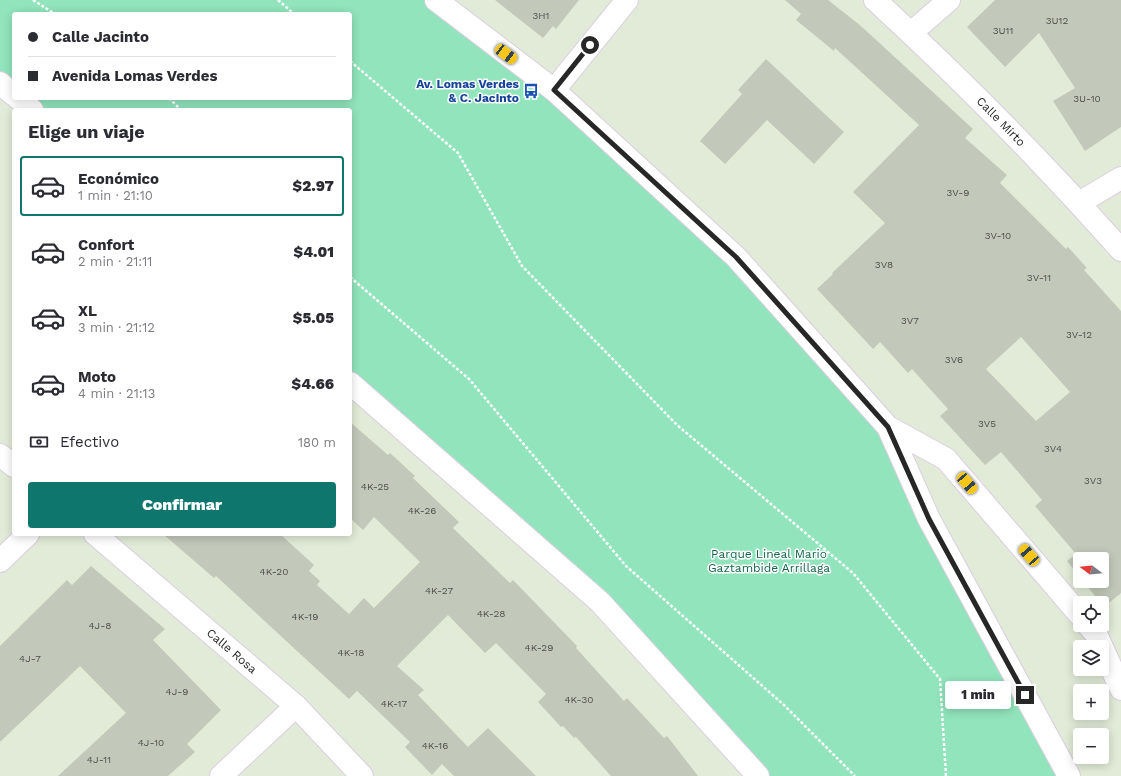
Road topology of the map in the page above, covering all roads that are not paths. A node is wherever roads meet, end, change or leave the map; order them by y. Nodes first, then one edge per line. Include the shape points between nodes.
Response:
1 (436, 0) edge
2 (627, 0) edge
3 (874, 0) edge
4 (949, 0) edge
5 (911, 33) junction
6 (0, 83) edge
7 (554, 90) junction
8 (12, 93) edge
9 (20, 100) edge
10 (30, 108) edge
11 (1121, 178) edge
12 (1079, 203) junction
13 (1121, 250) edge
14 (352, 385) edge
15 (888, 427) junction
16 (0, 455) edge
17 (12, 464) edge
18 (26, 536) edge
19 (97, 536) edge
20 (0, 561) edge
21 (1073, 607) edge
22 (1094, 632) edge
23 (1121, 689) edge
24 (296, 706) junction
25 (222, 776) edge
26 (362, 776) edge
27 (758, 776) edge
28 (1069, 776) edge

1 - 7 street
2 - 7 street
3 - 5 street, Calle Mirto
4 - 5 street
5 - 12 street, Calle Mirto via 1034,154
6 - 8 street
7 - 15 street via 736,257
9 - 10 street
11 - 12 street
12 - 13 street, Calle Mirto
14 - 27 street via 600,602
15 - 21 street via 946,459
15 - 28 street via 929,519
16 - 17 street
18 - 20 street
19 - 24 street, Calle Rosa
22 - 23 street
24 - 25 street
24 - 26 street, Calle Rosa

